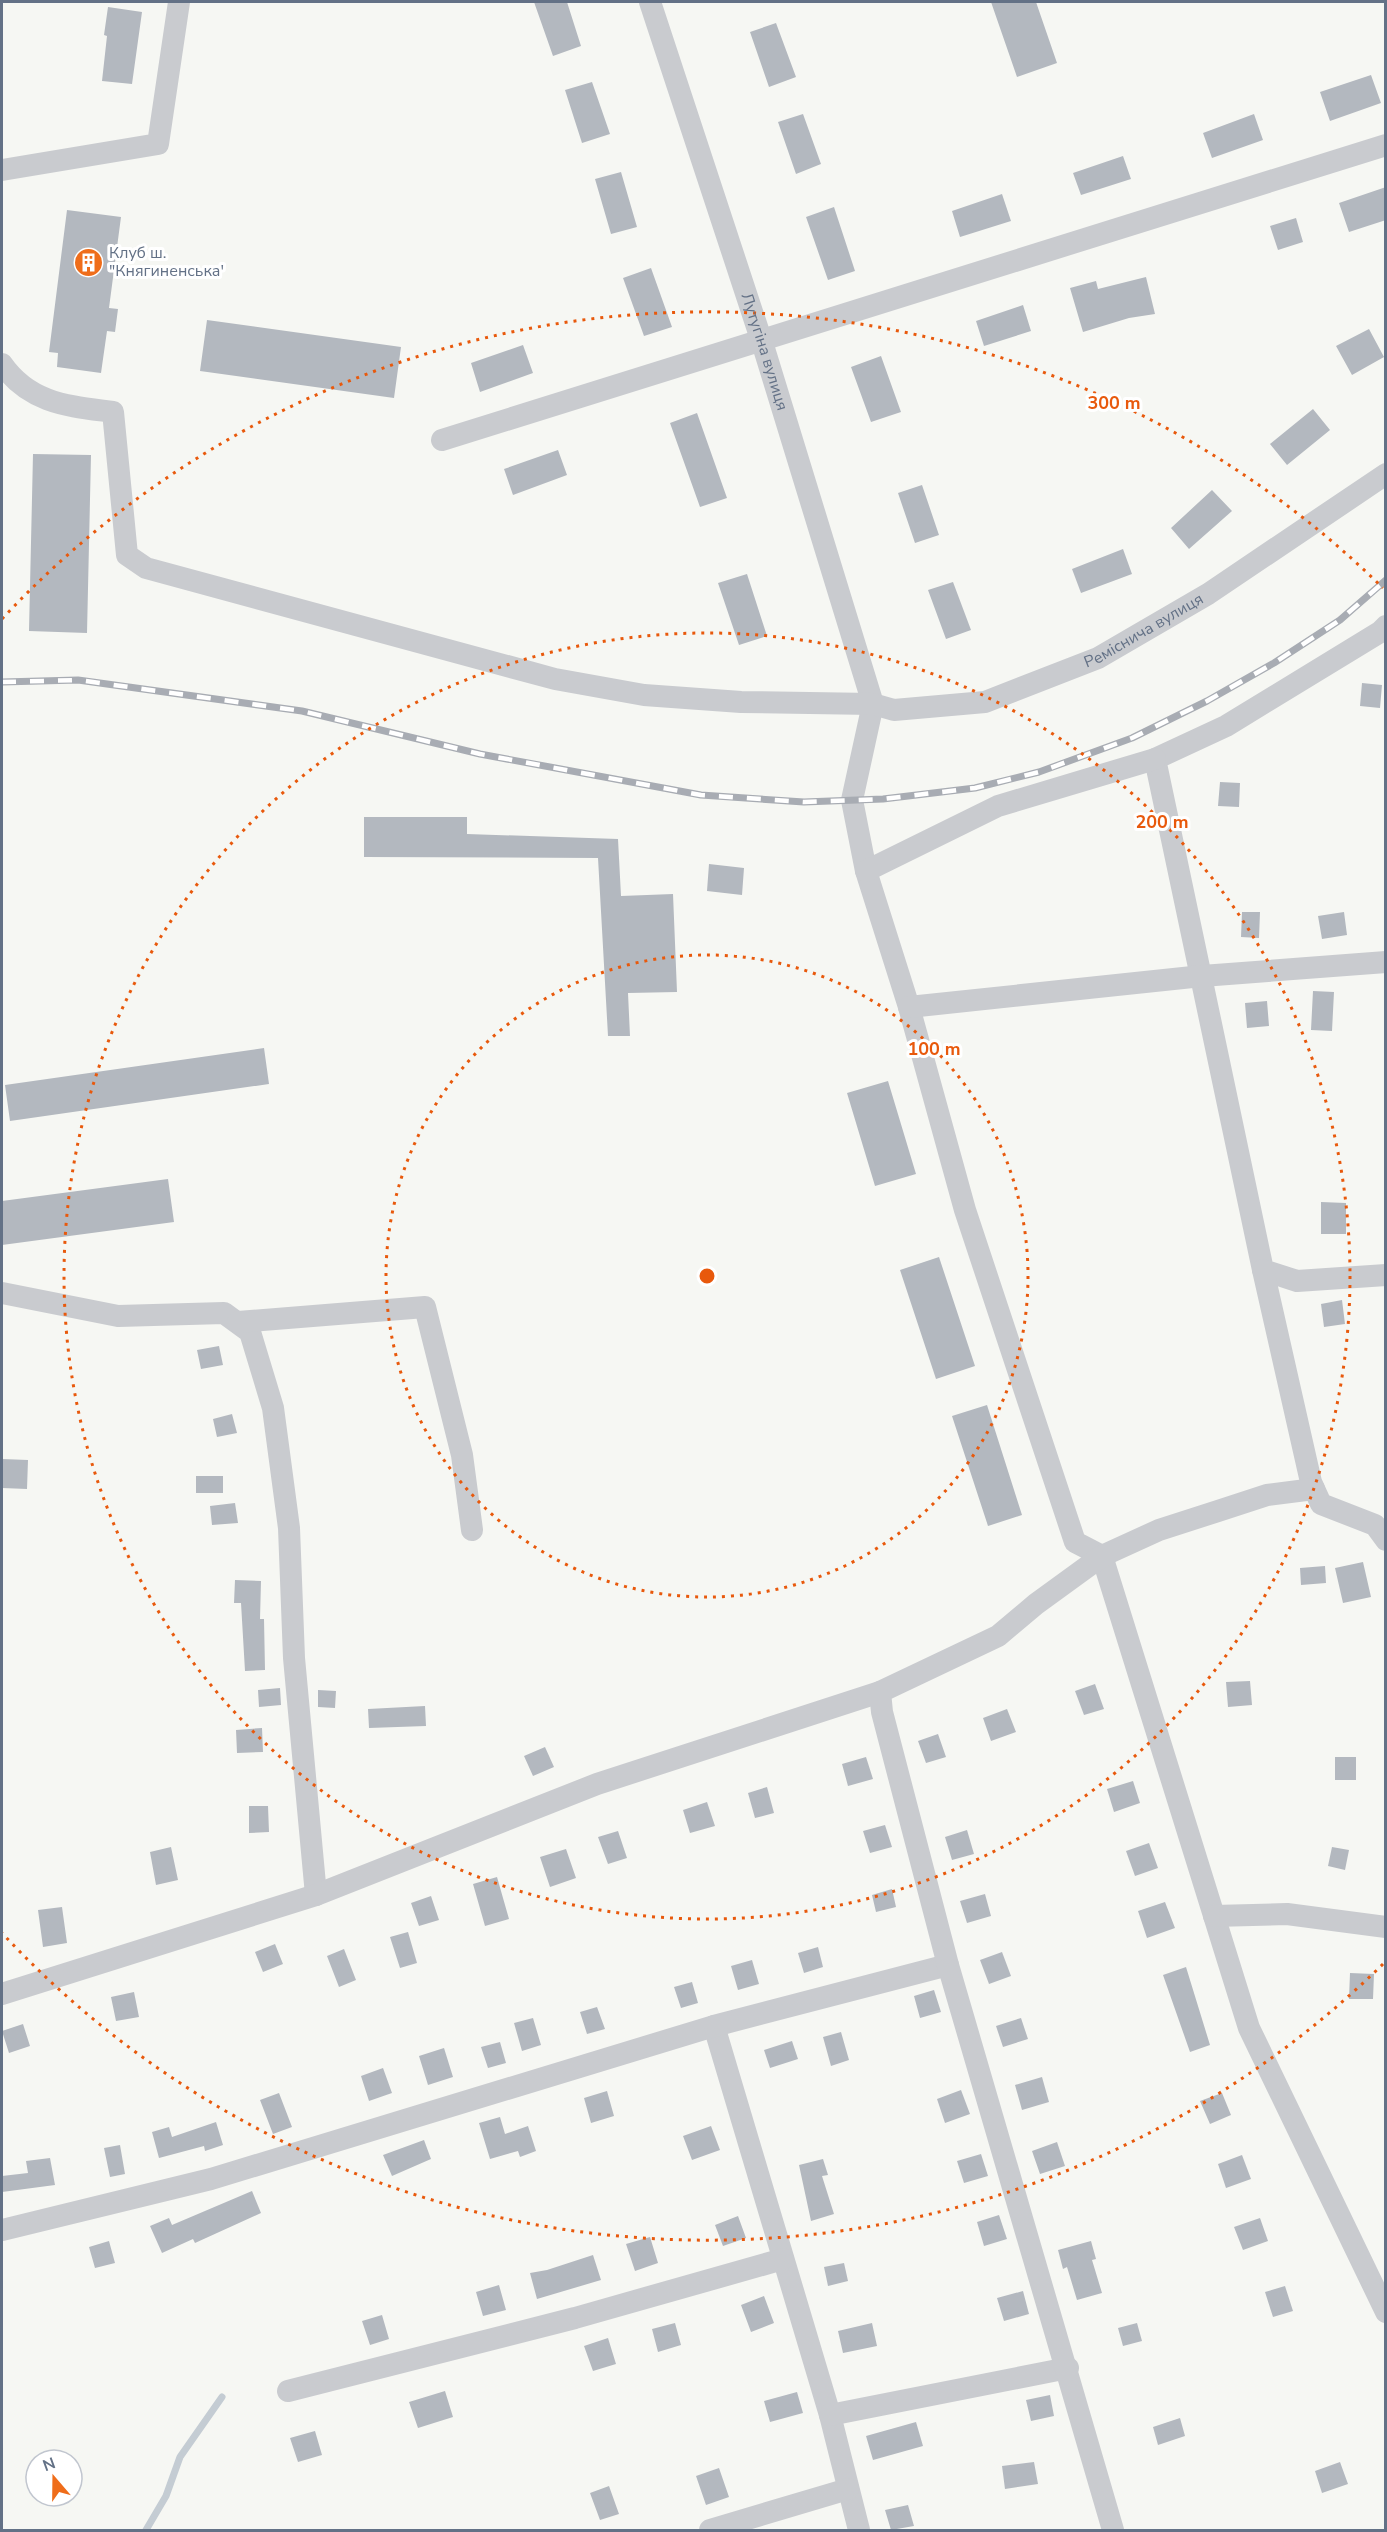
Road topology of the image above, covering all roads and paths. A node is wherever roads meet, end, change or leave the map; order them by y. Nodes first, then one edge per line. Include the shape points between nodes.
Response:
1 (179, 2) edge
2 (650, 2) edge
3 (1386, 145) edge
4 (2, 170) edge
5 (762, 342) junction
6 (2, 364) edge
7 (442, 440) dead end
8 (1386, 474) edge
9 (1384, 630) edge
10 (873, 704) junction
11 (1155, 759) junction
12 (866, 871) junction
13 (1386, 962) edge
14 (1202, 976) junction
15 (909, 1007) junction
16 (1263, 1270) junction
17 (1386, 1275) edge
18 (2, 1293) edge
19 (238, 1322) junction
20 (1314, 1489) junction
21 (472, 1530) dead end
22 (1386, 1540) edge
23 (1102, 1556) junction
24 (880, 1692) junction
25 (316, 1895) junction
26 (1214, 1916) junction
27 (1386, 1927) edge
28 (948, 1965) junction
29 (2, 1994) edge
30 (714, 2026) junction
31 (2, 2230) edge
32 (783, 2259) junction
33 (1386, 2312) edge
34 (1068, 2368) junction
35 (288, 2391) dead end
36 (830, 2415) junction
37 (848, 2489) junction
38 (710, 2530) edge
39 (859, 2530) edge
40 (1113, 2530) edge

1 - 4 street via 158,144
2 - 5 street, Лутугіна вулиця
3 - 5 street
5 - 7 street
5 - 10 street, Лутугіна вулиця
6 - 10 street, Реміснича вулиця via 25,388 55,404 113,412 127,555 146,568 555,679 655,696
8 - 10 street, Реміснича вулиця via 1208,594 1098,658 985,702 894,710
9 - 11 street via 1226,726
10 - 12 street via 852,800
11 - 12 street via 998,806
11 - 14 street
12 - 15 street
13 - 14 street
14 - 15 street
14 - 16 street
15 - 23 street via 965,1210 1075,1542
16 - 17 street via 1297,1281
16 - 20 street
18 - 19 street via 118,1316 224,1313
19 - 21 street via 425,1307 462,1455
19 - 25 street via 250,1332 256,1348 274,1419 289,1528 294,1658
20 - 22 street via 1321,1504 1375,1525
20 - 23 street via 1267,1495 1228,1507 1159,1530
23 - 24 street via 998,1636
23 - 26 street
24 - 25 street via 597,1784
24 - 28 street
25 - 29 street
26 - 27 street via 1287,1914
26 - 33 street via 1249,2028
28 - 30 street
28 - 34 street
30 - 31 street via 211,2179
30 - 32 street
32 - 35 street via 574,2318
32 - 36 street
34 - 36 street
34 - 40 street
36 - 37 street
37 - 38 street
37 - 39 street

